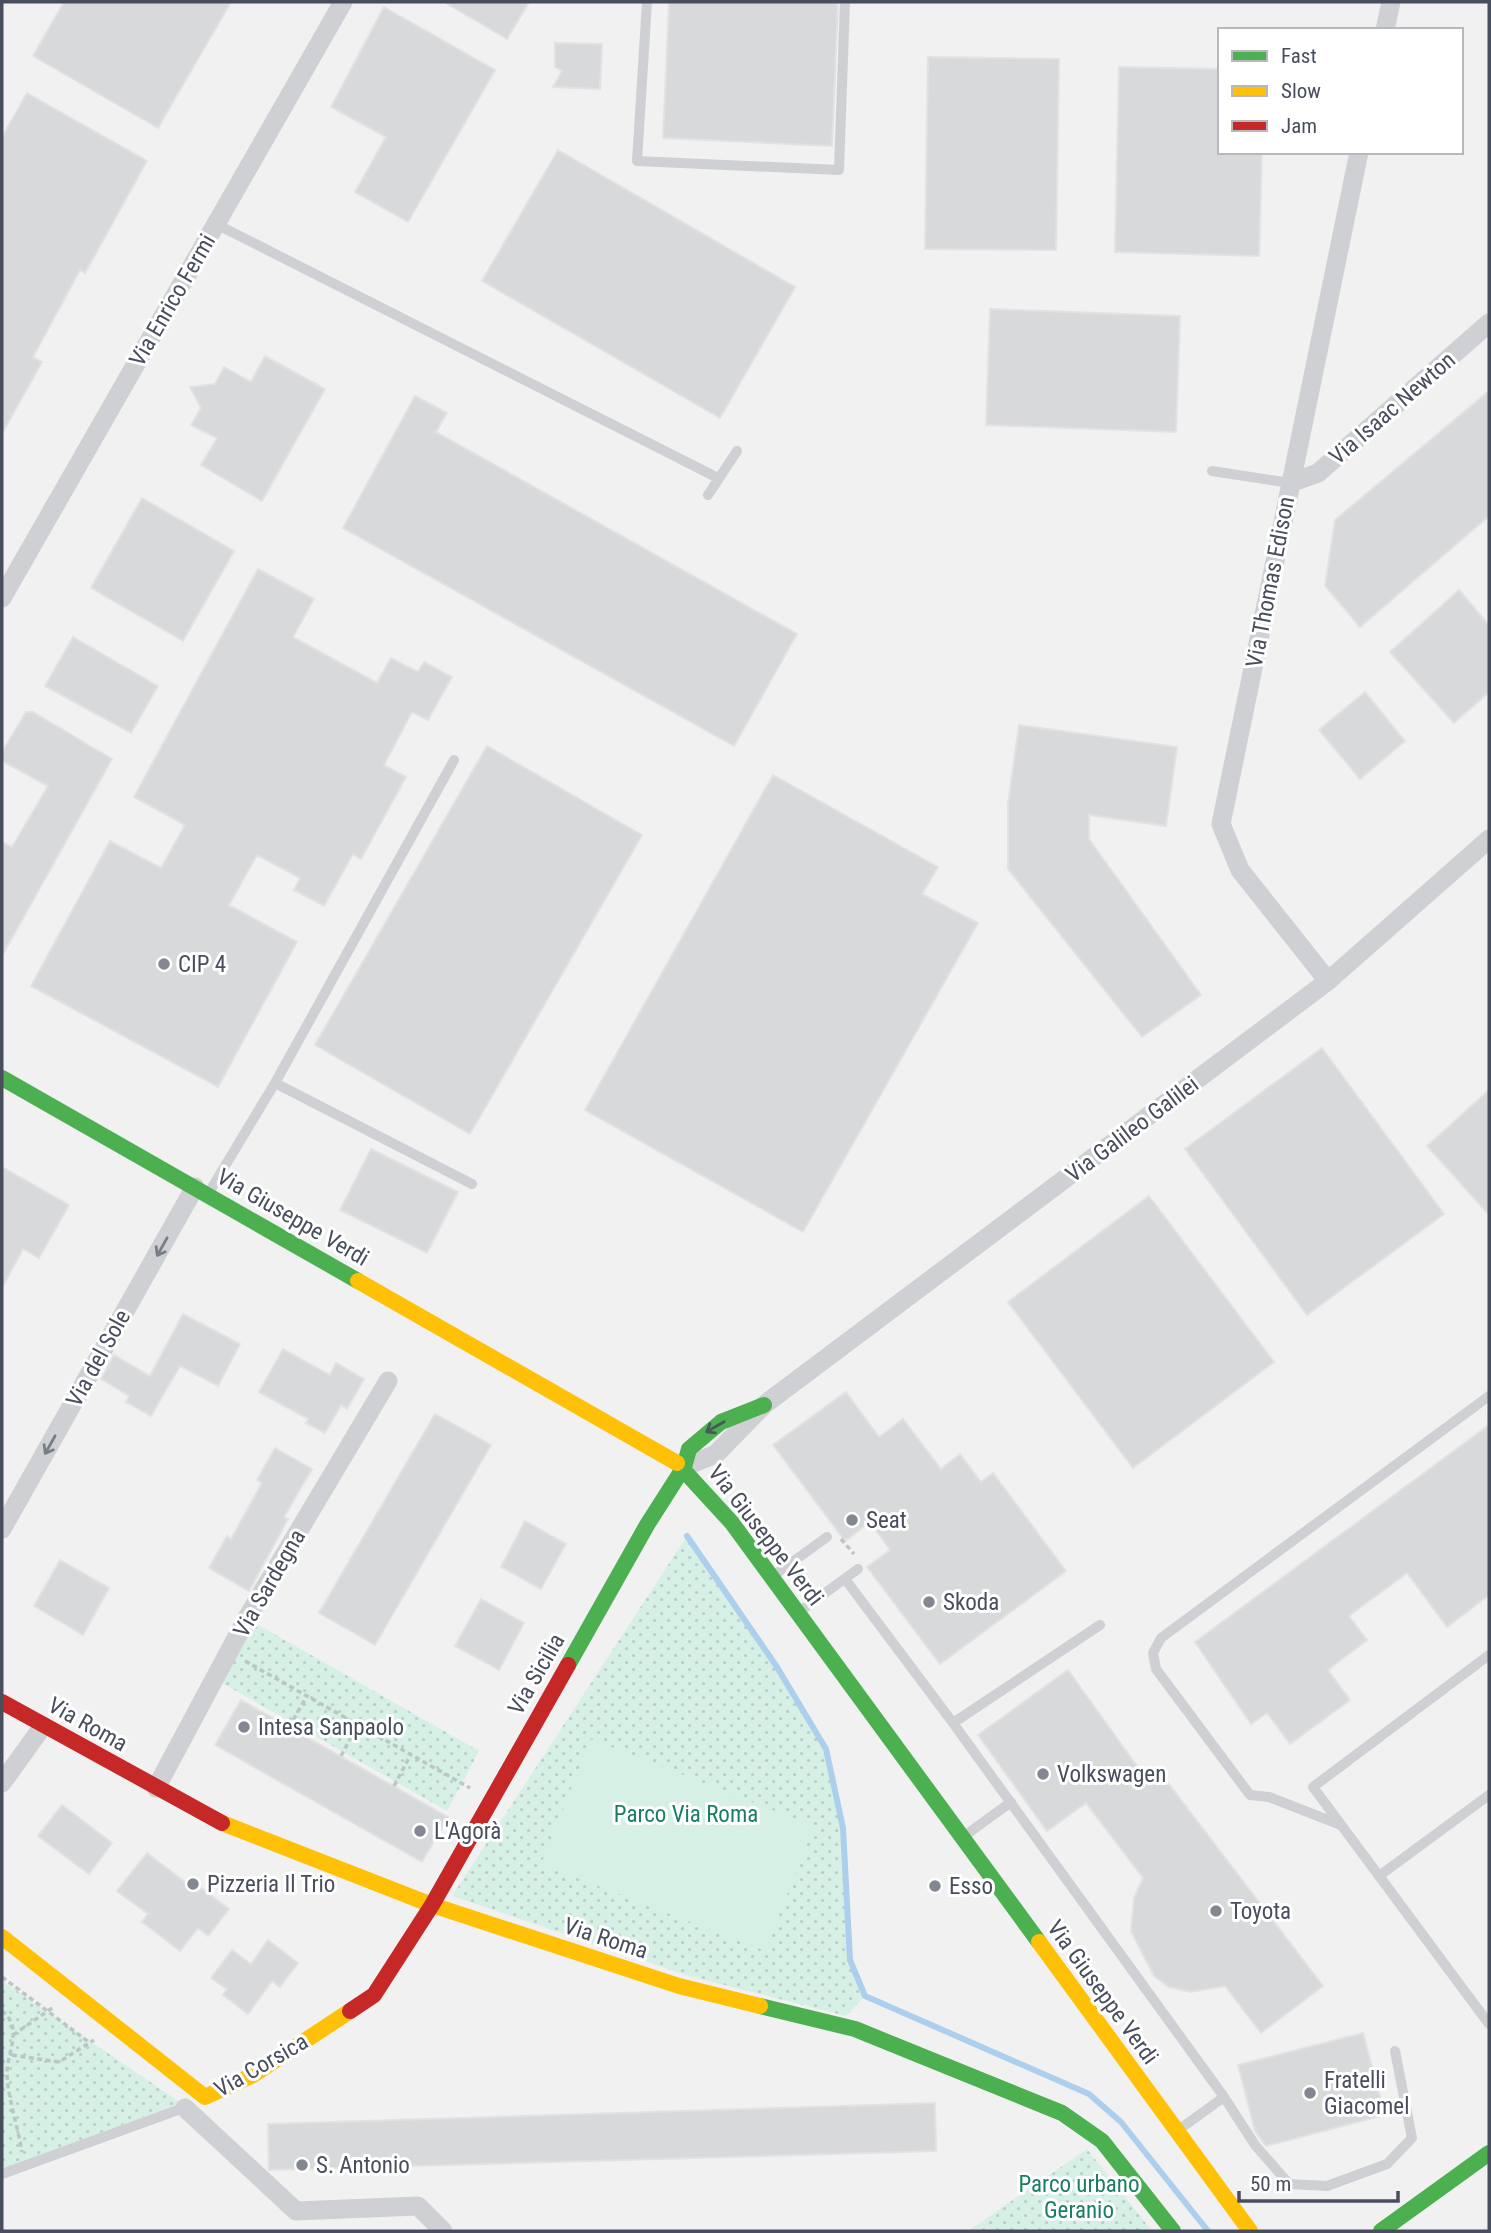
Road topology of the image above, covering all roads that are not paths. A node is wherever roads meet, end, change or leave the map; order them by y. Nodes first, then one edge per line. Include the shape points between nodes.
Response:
1 (343, 2) edge
2 (647, 2) edge
3 (845, 2) edge
4 (1391, 2) edge
5 (1385, 28) edge
6 (1359, 154) edge
7 (216, 224) junction
8 (1489, 323) edge
9 (737, 451) dead end
10 (1212, 471) dead end
11 (718, 478) junction
12 (1290, 483) junction
13 (708, 495) dead end
14 (2, 598) edge
15 (454, 760) dead end
16 (1489, 839) edge
17 (1328, 981) junction
18 (2, 1079) edge
19 (275, 1083) junction
20 (472, 1184) dead end
21 (201, 1191) junction
22 (388, 1381) dead end
23 (1489, 1396) edge
24 (684, 1467) junction
25 (2, 1529) edge
26 (827, 1537) road end
27 (858, 1569) road end
28 (772, 1577) junction
29 (845, 1578) junction
30 (798, 1613) junction
31 (1100, 1625) dead end
32 (1489, 1655) edge
33 (2, 1702) edge
34 (953, 1723) junction
35 (43, 1726) junction
36 (2, 1783) edge
37 (156, 1788) junction
38 (1489, 1795) edge
39 (1011, 1802) junction
40 (1340, 1825) junction
41 (962, 1838) junction
42 (1379, 1876) junction
43 (432, 1905) junction
44 (2, 1937) edge
45 (1489, 2024) edge
46 (1395, 2051) dead end
47 (205, 2097) junction
48 (1224, 2097) junction
49 (185, 2108) junction
50 (1176, 2131) junction
51 (1489, 2153) edge
52 (2, 2174) edge
53 (443, 2231) edge
54 (1173, 2231) edge
55 (1250, 2231) edge
56 (1381, 2231) edge

1 - 7 street, Via Enrico Fermi
2 - 3 lane via 637,161 839,170
4 - 5 street
6 - 12 street, Via Thomas Edison
7 - 11 lane
7 - 14 street, Via Enrico Fermi
8 - 12 street, Via Isaac Newton via 1318,473
9 - 11 lane
10 - 12 lane
11 - 13 lane
12 - 17 street, Via Thomas Edison via 1221,824 1240,870
15 - 19 lane
16 - 17 street, Via Galileo Galilei
17 - 24 street, Via Galileo Galilei via 764,1405 716,1454
18 - 21 street, Via Giuseppe Verdi
19 - 20 lane
19 - 21 lane
21 - 24 street, Via Giuseppe Verdi
21 -> 25 street, Via del Sole
22 - 37 street, Via Sardegna via 229,1652
23 - 40 lane via 1161,1639 1153,1653 1156,1669 1250,1795 1269,1797
24 - 28 street, Via Giuseppe Verdi
24 - 43 street, Via Sicilia
26 - 28 lane
27 - 29 lane
28 - 30 street, Via Giuseppe Verdi
29 - 30 lane
29 - 34 lane
30 - 41 street, Via Giuseppe Verdi
31 - 34 lane
32 - 40 lane via 1313,1787
33 - 35 street, Via Roma
34 - 39 lane
35 - 36 street
35 - 37 street, Via Roma
37 - 43 street, Via Roma via 228,1826
38 - 42 lane
39 - 41 lane
39 - 48 lane
40 - 42 lane
41 - 50 street, Via Giuseppe Verdi
42 - 45 lane
43 - 47 street, Via Corsica via 374,1995 253,2075
43 - 54 street, Via Roma via 679,1986 855,2029 1062,2113 1102,2141
44 - 47 street, Via Corsica
46 - 48 lane via 1412,2138 1387,2164 1327,2186 1289,2184 1255,2145
47 - 49 lane
48 - 50 lane
49 - 52 lane
49 - 53 street via 296,2211 418,2206
50 - 55 street, Via Giuseppe Verdi
51 - 56 street

